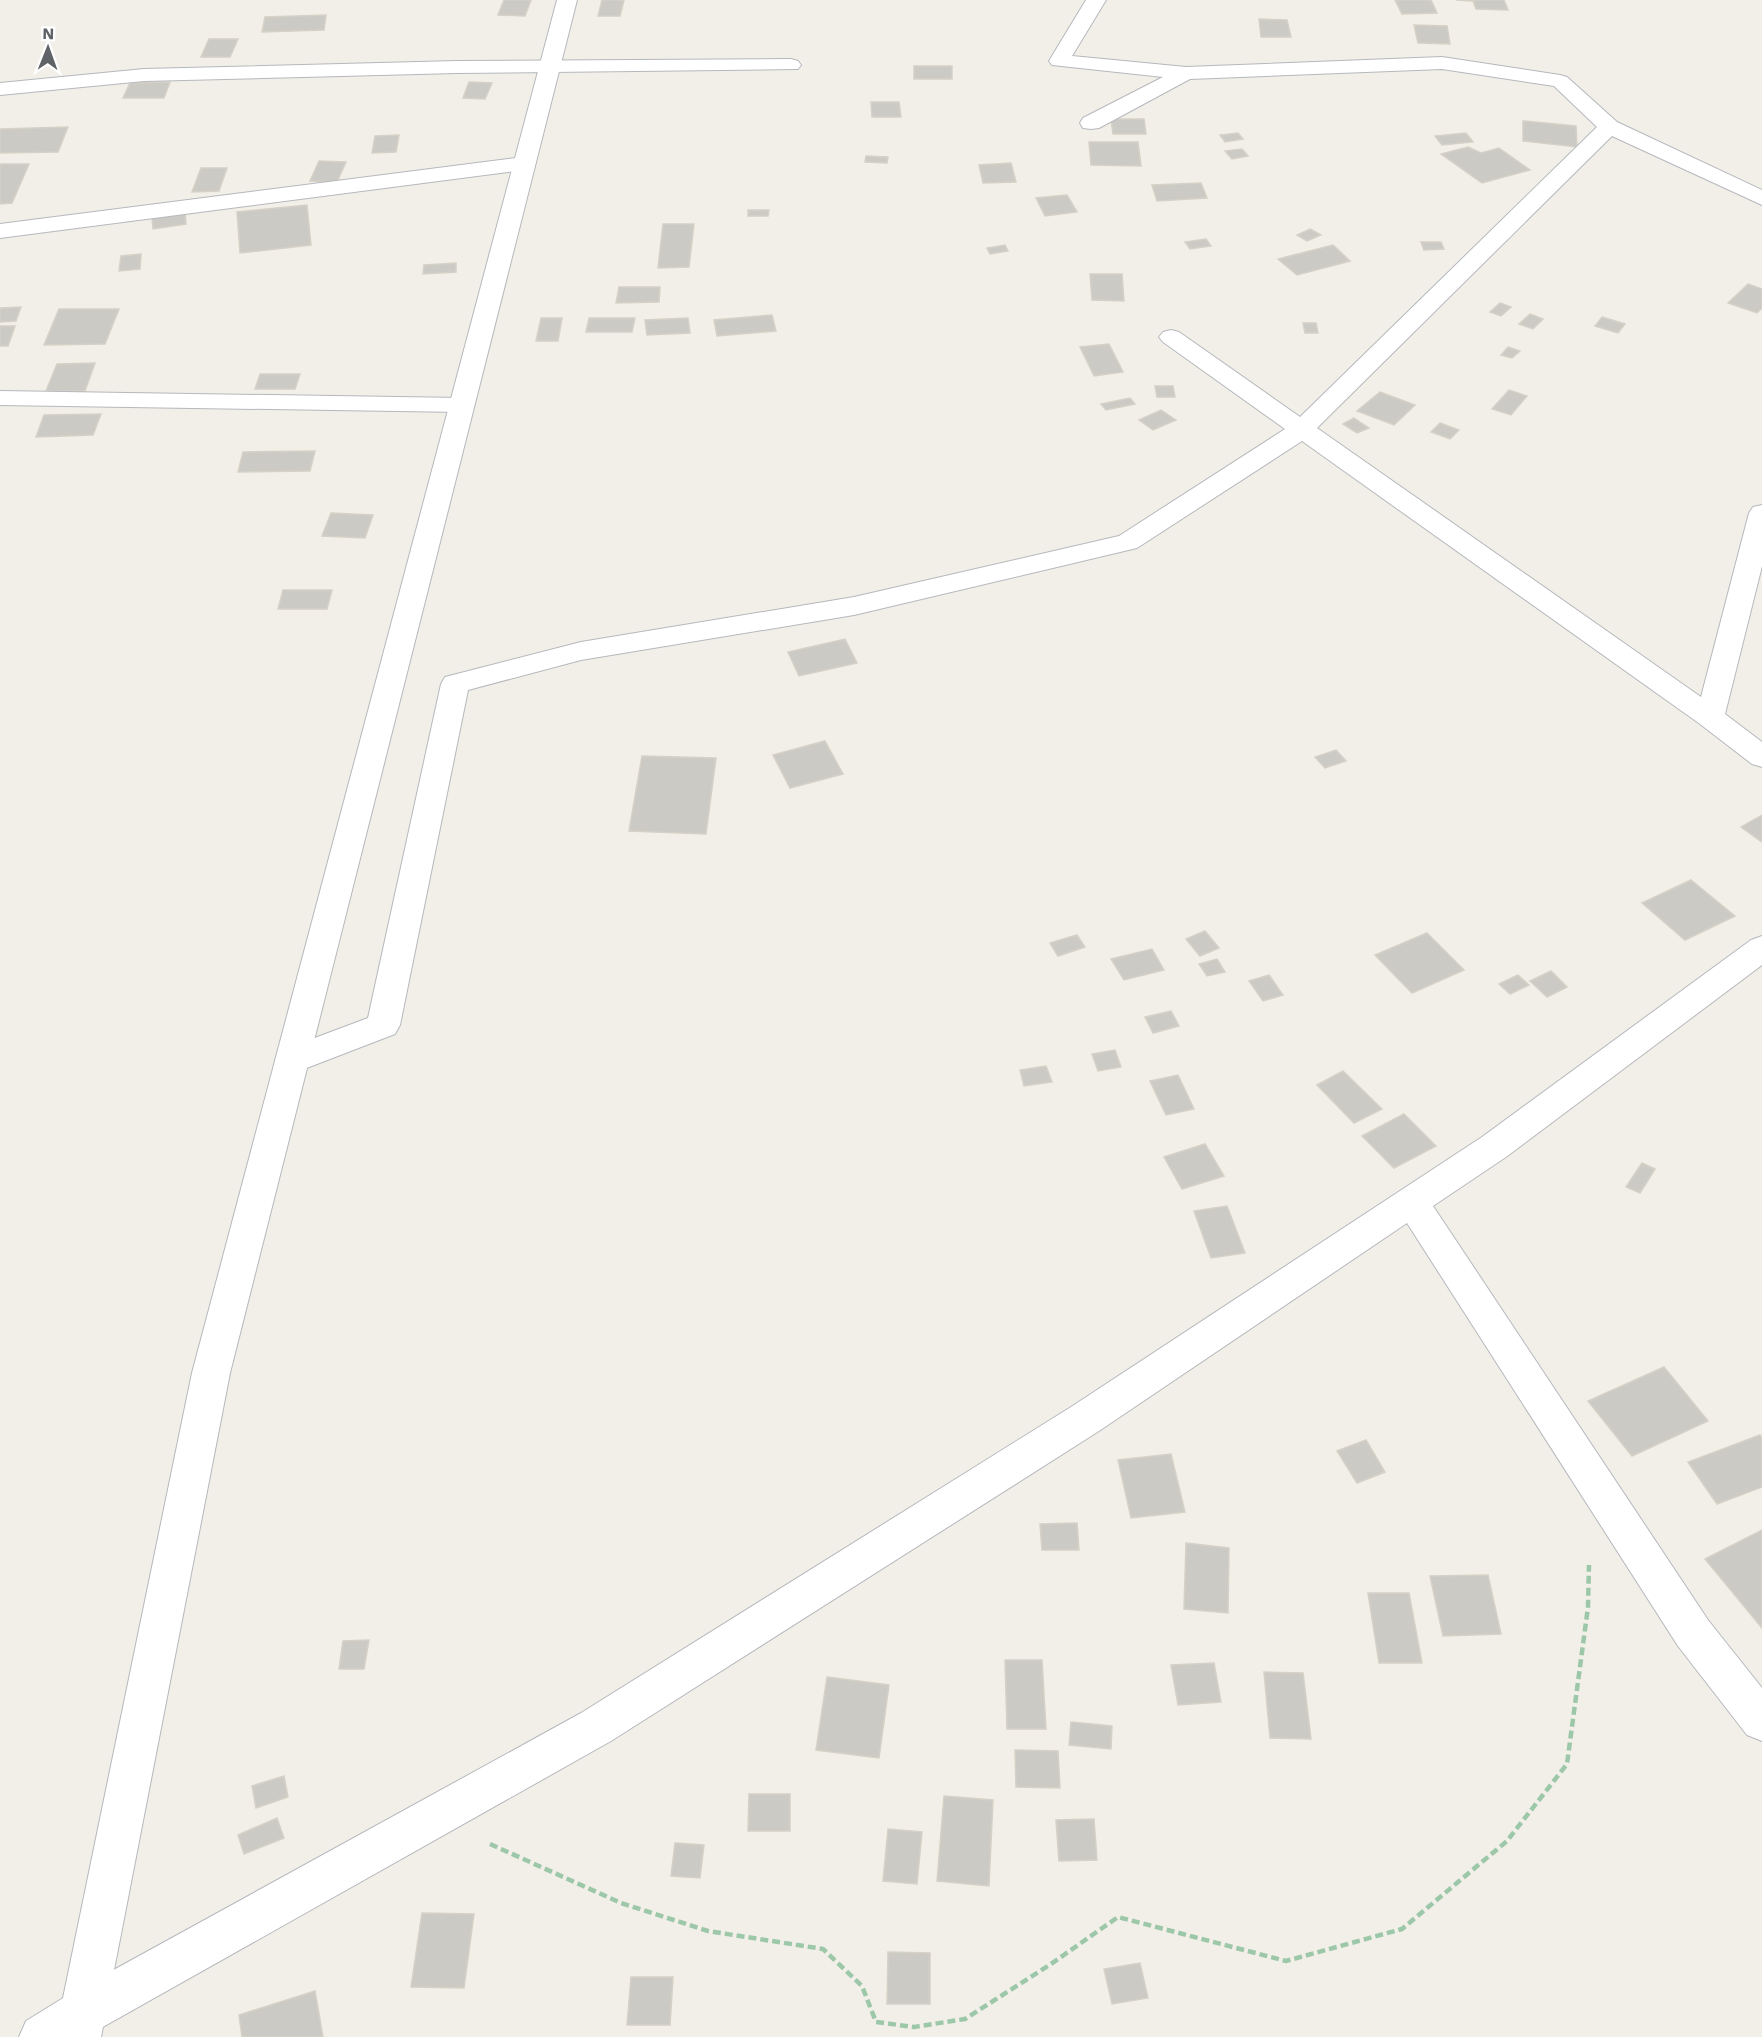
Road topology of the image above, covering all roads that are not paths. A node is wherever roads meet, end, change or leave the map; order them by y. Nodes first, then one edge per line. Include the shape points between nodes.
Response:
1 (567, 0) edge
2 (1096, 0) edge
3 (791, 65) dead end
4 (549, 66) junction
5 (1186, 73) junction
6 (0, 89) edge
7 (1091, 123) dead end
8 (1609, 127) junction
9 (524, 165) junction
10 (1762, 198) edge
11 (0, 231) edge
12 (1171, 337) dead end
13 (0, 398) edge
14 (462, 405) junction
15 (1301, 430) junction
16 (1762, 513) edge
17 (1710, 717) junction
18 (1762, 757) edge
19 (1762, 948) edge
20 (292, 1060) junction
21 (1412, 1202) junction
22 (1762, 1721) edge
23 (81, 2024) edge
24 (42, 2037) edge

1 - 4 street
2 - 5 street via 1059,61
3 - 4 street
4 - 6 street via 144,75
4 - 9 street
5 - 7 street
5 - 8 street via 1442,63 1560,81
8 - 10 street
8 - 15 street
9 - 11 street
9 - 14 street
12 - 15 street
13 - 14 street
14 - 20 street
15 - 17 street
15 - 20 street via 1128,542 854,606 581,651 455,684 383,1025
16 - 17 street
17 - 18 street
19 - 21 street via 1494,1147
20 - 23 street via 211,1373
21 - 22 street via 1693,1633
21 - 23 street via 1055,1438 596,1727
23 - 24 street

